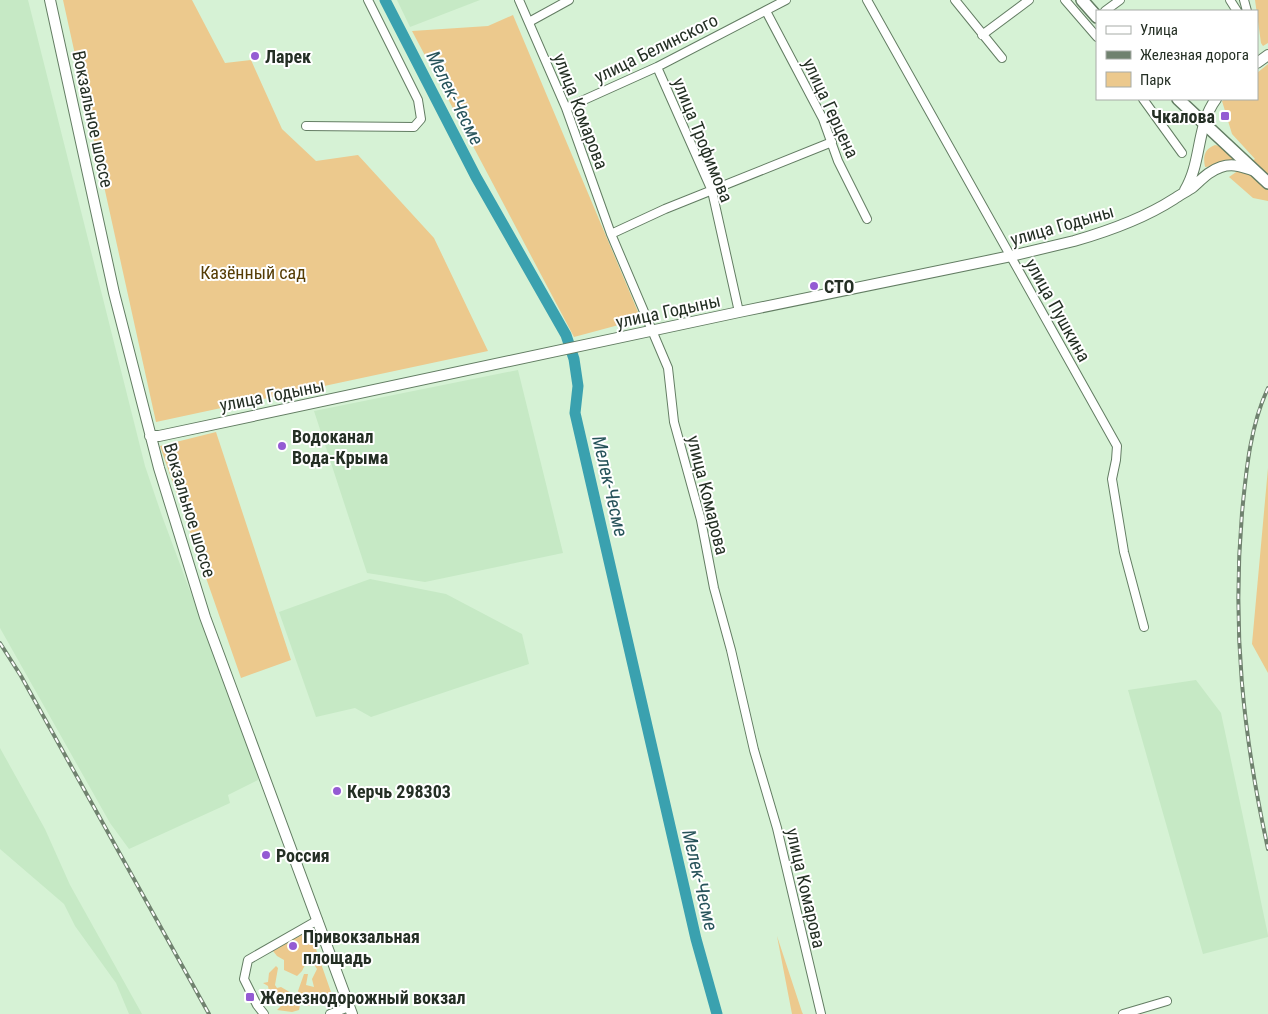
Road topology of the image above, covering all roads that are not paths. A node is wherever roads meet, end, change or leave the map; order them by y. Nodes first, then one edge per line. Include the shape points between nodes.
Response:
1 (50, 0) edge
2 (368, 0) edge
3 (519, 0) edge
4 (569, 0) edge
5 (786, 0) edge
6 (867, 0) edge
7 (955, 0) edge
8 (1029, 0) edge
9 (1065, 0) edge
10 (1082, 0) edge
11 (1087, 0) edge
12 (1120, 0) edge
13 (1106, 10) edge
14 (766, 11) junction
15 (1096, 11) edge
16 (1096, 16) edge
17 (529, 22) junction
18 (982, 35) junction
19 (1096, 36) edge
20 (1002, 58) dead end
21 (658, 67) junction
22 (1144, 100) edge
23 (1179, 100) edge
24 (1184, 100) edge
25 (1216, 100) edge
26 (566, 108) junction
27 (1205, 121) junction
28 (306, 126) dead end
29 (832, 142) junction
30 (1182, 153) dead end
31 (1256, 169) junction
32 (1268, 178) edge
33 (1268, 183) edge
34 (712, 191) junction
35 (1184, 193) junction
36 (867, 219) dead end
37 (611, 234) junction
38 (1011, 256) junction
39 (739, 312) junction
40 (651, 331) junction
41 (150, 436) junction
42 (1144, 627) dead end
43 (318, 920) junction
44 (1167, 1001) dead end
45 (350, 1010) edge
46 (264, 1014) edge
47 (330, 1014) edge
48 (821, 1014) edge
49 (1123, 1014) edge

1 - 41 main road, Вокзальное шоссе via 114,293
2 - 28 street via 418,100 421,119 414,127
3 - 17 street, улица Комарова
4 - 17 street
5 - 14 street, улица Белинского
6 - 38 street, улица Пушкина
7 - 18 street
8 - 18 street
9 - 19 street
10 - 16 main road
11 - 15 main road
12 - 13 street
14 - 21 street, улица Белинского
14 - 29 street, улица Герцена
17 - 26 street, улица Комарова
18 - 20 street
21 - 26 street, улица Белинского
21 - 34 street, улица Трофимова
22 - 30 street
23 - 27 main road
24 - 27 main road
25 - 27 main road
26 - 37 street, улица Комарова
27 - 31 main road
27 - 35 main road via 1193,172
29 - 34 street
29 - 36 street, улица Герцена
31 - 32 main road
31 - 33 main road
31 - 35 main road, улица Годыны via 1220,168
34 - 37 street
34 - 39 street, улица Трофимова
35 - 38 main road, улица Годыны via 1110,230
37 - 40 street, улица Комарова
38 - 39 main road, улица Годыны
38 - 42 street, улица Пушкина via 1117,446 1113,488 1124,552
39 - 40 main road, улица Годыны
40 - 41 main road, улица Годыны via 334,400
40 - 48 street, улица Комарова via 668,368 674,422 701,520 714,588
41 - 43 main road, Вокзальное шоссе via 205,617
43 - 45 main road, Вокзальное шоссе
43 - 46 street via 248,960 244,979
44 - 49 street
45 - 47 street

